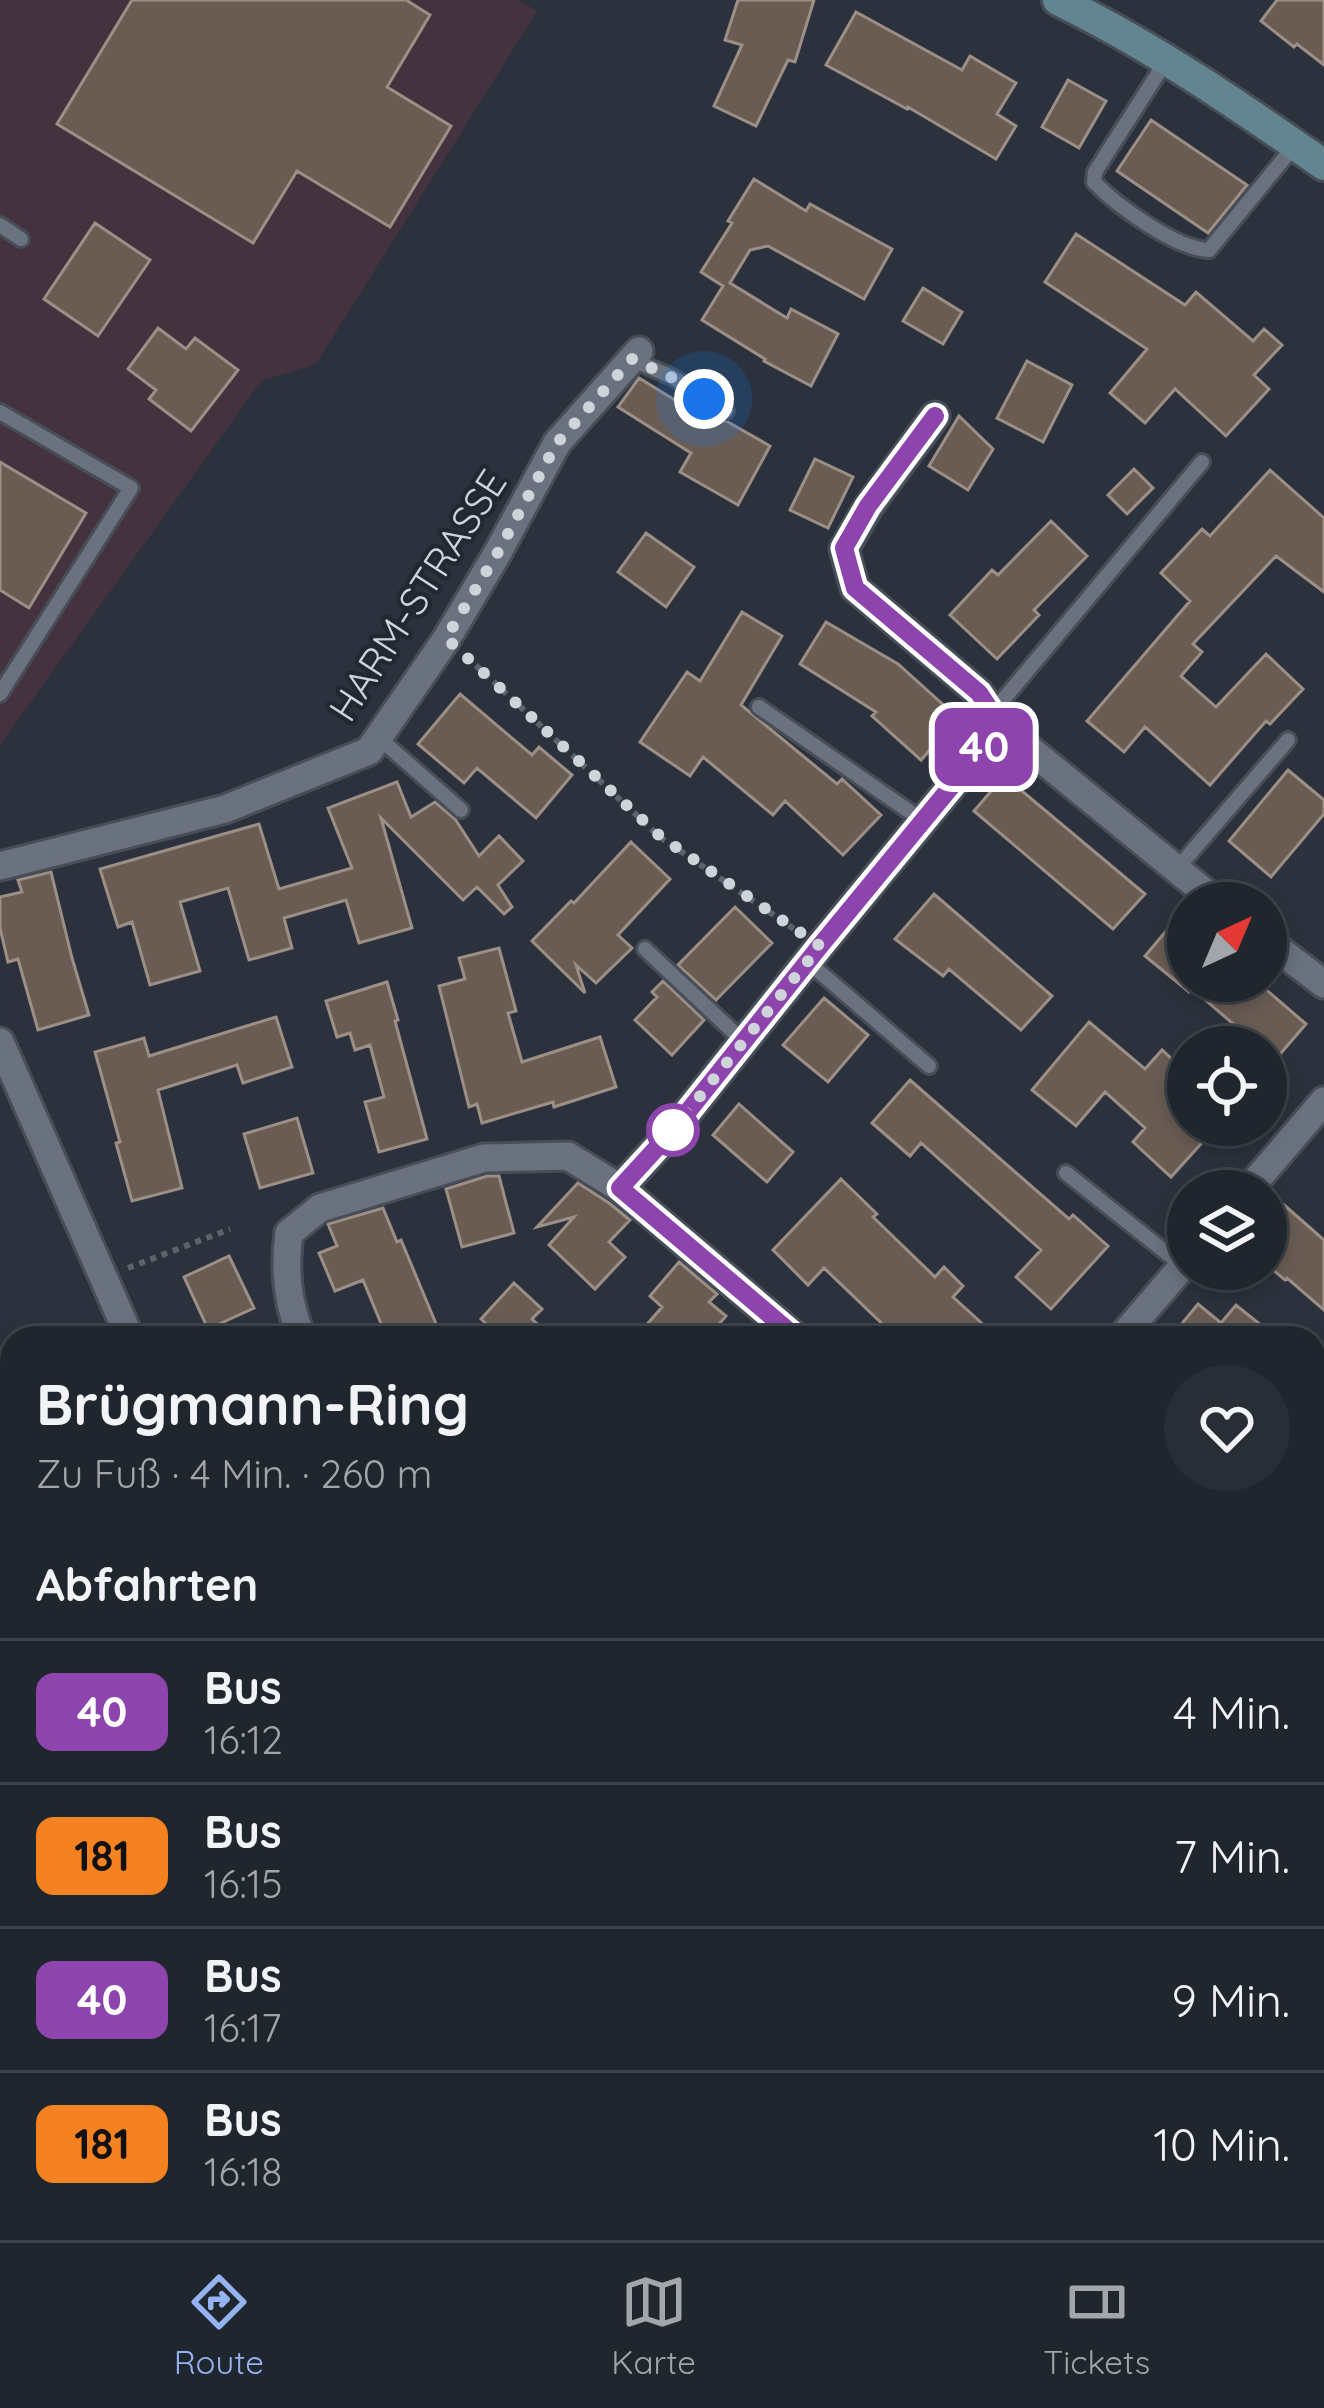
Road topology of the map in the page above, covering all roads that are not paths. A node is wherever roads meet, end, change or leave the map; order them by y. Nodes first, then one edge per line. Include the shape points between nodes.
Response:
1 (1058, 0) edge
2 (1167, 59) junction
3 (1295, 145) junction
4 (1324, 165) edge
5 (0, 225) edge
6 (21, 239) dead end
7 (635, 355) joint
8 (726, 411) dead end
9 (0, 412) edge
10 (935, 416) dead end
11 (1202, 461) dead end
12 (0, 694) edge
13 (759, 707) dead end
14 (997, 719) junction
15 (379, 738) junction
16 (1288, 740) dead end
17 (460, 810) dead end
18 (923, 820) junction
19 (0, 866) edge
20 (1175, 871) junction
21 (1190, 882) edge
22 (645, 949) dead end
23 (814, 954) junction
24 (1287, 956) edge
25 (1324, 984) edge
26 (0, 1042) edge
27 (744, 1042) junction
28 (929, 1066) dead end
29 (1324, 1101) edge
30 (1265, 1170) edge
31 (1066, 1173) dead end
32 (620, 1188) junction
33 (1167, 1249) edge
34 (1167, 1284) edge
35 (125, 1326) edge
36 (297, 1326) edge
37 (776, 1326) edge
38 (1131, 1326) edge

1 - 2 street
2 - 3 street
2 - 3 lane via 1095,172 1108,197 1184,246 1209,250
3 - 4 street
5 - 6 lane
7 - 8 lane
7 - 15 street, HARM-STRASSE via 557,443
9 - 12 lane via 131,488
10 - 14 street via 844,548 855,588 979,693
11 - 14 lane
13 - 18 lane
14 - 18 street
14 - 20 street
15 - 17 lane
15 - 19 street, HARM-STRASSE via 370,751 225,808
16 - 20 lane
18 - 23 street
20 - 21 street
22 - 27 lane
23 - 27 street
23 - 28 lane
24 - 25 street
26 - 35 street
27 - 32 street
29 - 30 street
31 - 33 lane
32 - 36 street via 568,1156 484,1158 320,1208 290,1233 284,1271
32 - 37 street
34 - 38 street

